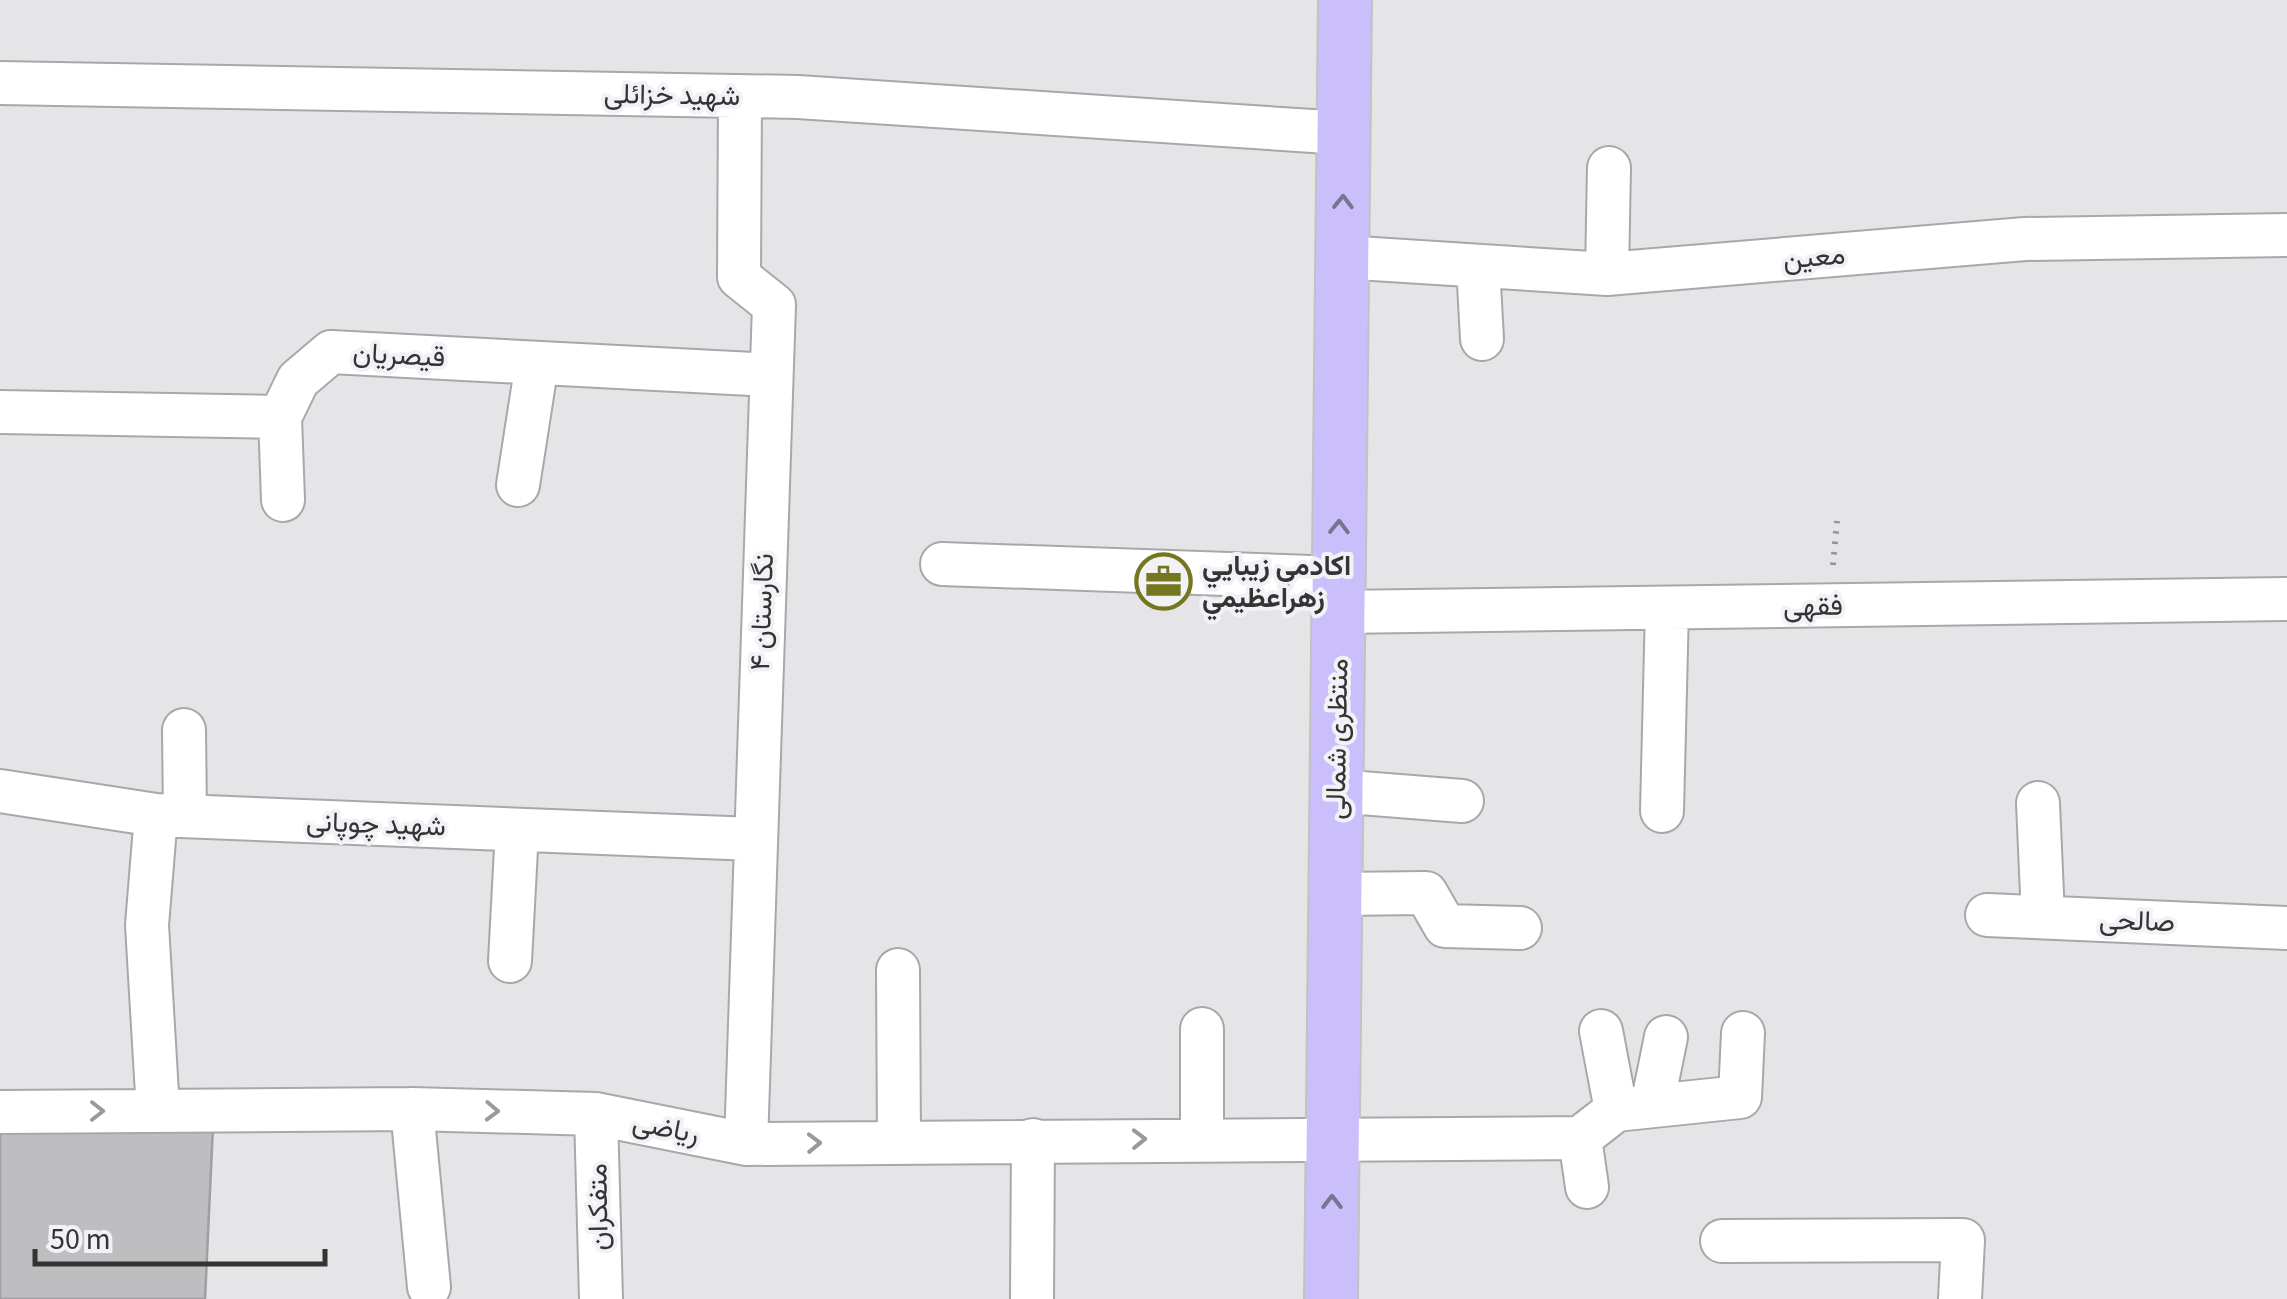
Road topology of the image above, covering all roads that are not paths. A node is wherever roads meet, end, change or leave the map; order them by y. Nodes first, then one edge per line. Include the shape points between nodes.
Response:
1 (1344, 0) edge
2 (0, 83) edge
3 (740, 97) junction
4 (1343, 133) junction
5 (1609, 168) dead end
6 (2287, 235) edge
7 (1342, 257) junction
8 (1478, 266) junction
9 (1607, 274) junction
10 (1482, 339) dead end
11 (537, 363) junction
12 (771, 375) junction
13 (0, 412) edge
14 (280, 417) junction
15 (518, 485) dead end
16 (283, 500) dead end
17 (942, 564) dead end
18 (1338, 595) junction
19 (2287, 600) edge
20 (1667, 608) junction
21 (184, 730) dead end
22 (0, 791) edge
23 (1336, 792) junction
24 (1462, 801) dead end
25 (2038, 803) dead end
26 (1662, 811) dead end
27 (170, 815) junction
28 (517, 830) junction
29 (753, 839) junction
30 (1335, 894) junction
31 (1988, 915) dead end
32 (2043, 917) junction
33 (1520, 928) dead end
34 (2287, 928) edge
35 (510, 960) dead end
36 (898, 970) dead end
37 (1202, 1029) dead end
38 (1602, 1032) dead end
39 (1743, 1033) dead end
40 (1666, 1037) dead end
41 (1634, 1108) junction
42 (412, 1109) junction
43 (158, 1111) junction
44 (0, 1112) edge
45 (596, 1114) junction
46 (1333, 1137) junction
47 (1202, 1138) junction
48 (1580, 1138) junction
49 (1034, 1140) junction
50 (899, 1142) junction
51 (746, 1144) junction
52 (1587, 1188) dead end
53 (1722, 1242) dead end
54 (429, 1288) dead end
55 (601, 1299) edge
56 (1032, 1299) edge
57 (1332, 1299) edge
58 (1960, 1299) edge

1 - 4 main road, منتظری شمالی
2 - 3 street, شهید خزائلی
3 - 4 street, شهید خزائلی
3 - 12 street, نگارستان ۴ via 739,277 774,305
7 -> 4 main road, منتظری شمالی
5 - 9 street
6 - 9 street, معین via 2025,239
7 - 8 street, معین
18 -> 7 main road, منتظری شمالی
8 - 9 street, معین
8 - 10 street
11 - 12 street, قیصریان
11 - 14 street, قیصریان via 332,352 298,380
11 - 15 street
12 - 29 street, نگارستان ۴
13 - 14 street
14 - 16 street
17 - 18 street, فقهی
18 - 20 street, فقهی
18 - 23 main road, منتظری شمالی
19 - 20 street, فقهی
20 - 26 street
21 - 27 street
22 - 27 street, شهید چوپانی
23 - 24 street
23 - 30 main road, منتظری شمالی
25 - 32 street
27 - 28 street, شهید چوپانی
27 - 43 street via 148,925
28 - 29 street, شهید چوپانی
28 - 35 street
29 - 51 street, نگارستان ۴
30 - 33 street via 1426,892 1446,926
30 - 46 main road, منتظری شمالی
31 - 32 street, صالحی
32 - 34 street, صالحی
36 - 50 street
37 - 47 street
38 - 41 street
39 - 41 street via 1740,1097
40 - 41 street
41 - 48 street
42 - 43 street, ریاضی
42 -> 45 street, ریاضی
42 - 54 street
44 -> 43 street, ریاضی
45 - 51 street, ریاضی
45 - 55 street, متفکران
46 - 47 street, ریاضی
46 - 48 street, ریاضی
57 -> 46 main road, منتظری شمالی
49 -> 47 street, ریاضی
48 - 52 street
49 - 50 street, ریاضی
49 - 56 street
51 -> 50 street, ریاضی
53 - 58 street via 1963,1240

